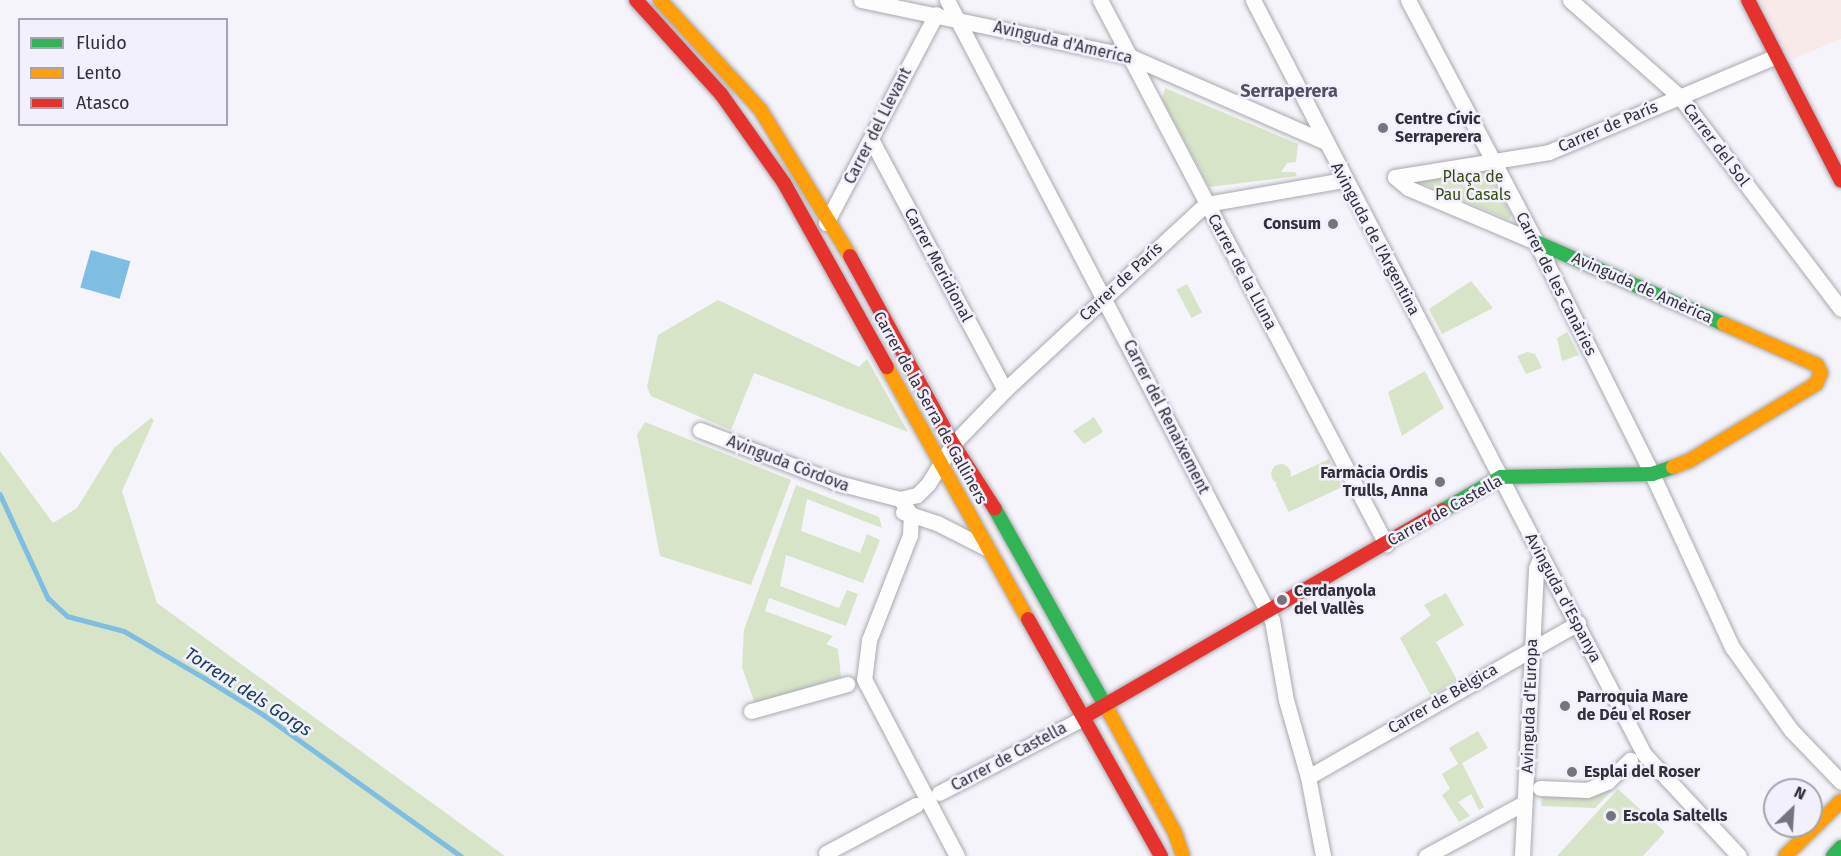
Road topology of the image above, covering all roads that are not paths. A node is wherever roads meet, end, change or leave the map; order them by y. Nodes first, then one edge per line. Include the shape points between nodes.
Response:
1 (660, 0) edge
2 (861, 0) edge
3 (947, 0) edge
4 (1100, 0) edge
5 (1253, 0) edge
6 (1408, 0) edge
7 (1570, 0) edge
8 (1748, 0) edge
9 (641, 5) edge
10 (936, 14) junction
11 (960, 20) junction
12 (1129, 56) junction
13 (1776, 56) junction
14 (1680, 97) junction
15 (872, 141) junction
16 (1324, 141) junction
17 (1491, 159) junction
18 (1395, 177) joint
19 (1344, 180) junction
20 (1841, 181) edge
21 (1206, 204) junction
22 (830, 220) junction
23 (813, 232) junction
24 (1530, 242) junction
25 (1105, 298) junction
26 (1841, 309) edge
27 (1821, 373) joint
28 (1005, 390) junction
29 (700, 430) dead end
30 (953, 444) junction
31 (940, 462) junction
32 (1652, 474) junction
33 (1501, 477) junction
34 (834, 482) junction
35 (928, 484) junction
36 (900, 500) junction
37 (911, 515) junction
38 (937, 523) junction
39 (908, 542) junction
40 (1386, 544) junction
41 (992, 551) junction
42 (1540, 556) junction
43 (1267, 610) junction
44 (1578, 623) junction
45 (1532, 650) junction
46 (847, 684) dead end
47 (1105, 704) junction
48 (751, 711) dead end
49 (1082, 719) junction
50 (1630, 759) dead end
51 (1308, 777) junction
52 (1841, 782) edge
53 (1540, 788) dead end
54 (939, 794) dead end
55 (1841, 801) edge
56 (1524, 802) junction
57 (916, 806) dead end
58 (1841, 847) edge
59 (826, 853) dead end
60 (957, 856) edge
61 (1161, 856) edge
62 (1183, 856) edge
63 (1323, 856) edge
64 (1426, 856) edge
65 (1522, 856) edge
66 (1739, 856) edge
67 (1785, 856) edge
68 (1833, 856) edge

1 - 9 street
1 - 22 street, Carrer de la Serra de Galliners via 759,110
2 - 10 street, Avinguda d'America
3 - 11 street, Carrer del Renaixement
4 - 12 street, Carrer de la Lluna
5 - 16 street, Avinguda de l'Argentina
6 - 17 street, Carrer de les Canàries
7 - 14 street, Carrer del Sol
8 - 13 street
9 - 23 street, Carrer de la Serra de Galliners via 721,94 784,183
10 - 11 street, Avinguda d'America
10 - 15 street, Carrer del Llevant
11 - 12 street, Avinguda d'America
11 - 25 street, Carrer del Renaixement
12 - 16 street, Avinguda d'America
12 - 21 street, Carrer de la Lluna
13 - 14 street, Carrer de París
13 - 20 street
14 - 17 street, Carrer de París via 1549,152
14 - 26 street, Carrer del Sol
15 - 22 street, Carrer del Llevant
15 - 28 street, Carrer Meridional
16 - 19 street, Avinguda de l'Argentina
17 - 18 street, Carrer de París
17 - 24 street, Carrer de les Canàries
18 - 24 street, Avinguda de Amèrica via 1408,188
19 - 21 street
19 - 33 street, Avinguda de l'Argentina
21 - 25 street, Carrer de París
21 - 40 street, Carrer de la Lluna
22 - 23 street, Carrer del Llevant
22 - 30 street, Carrer de la Serra de Galliners
23 - 31 street, Carrer de la Serra de Galliners
24 - 27 street, Avinguda de Amèrica via 1817,365
24 - 32 street, Carrer de les Canàries
25 - 28 street, Carrer de París
25 - 43 street, Carrer del Renaixement
27 - 32 street, Carrer de Castella via 1816,384 1689,461
28 - 30 street, Carrer de París
29 - 34 street, Avinguda Còrdova
30 - 31 street, Carrer de París
30 - 47 street, Carrer de la Serra de Galliners via 976,476
31 - 35 street, Carrer de París
31 - 41 street, Carrer de la Serra de Galliners
32 - 33 street, Carrer de Castella
32 - 52 street, Carrer de les Canàries via 1732,647 1791,730
33 - 40 street, Carrer de Castella
33 - 42 street, Avinguda d'Espanya
34 - 36 street
34 - 37 street, Avinguda Còrdova
35 - 36 street via 916,495
35 - 38 street via 925,507
36 - 37 street
37 - 38 street, Avinguda Còrdova
37 - 39 street
38 - 39 street via 921,527
38 - 41 street, Avinguda Còrdova
39 - 60 street via 869,640 864,679
40 - 43 street, Carrer de Castella
41 - 49 street, Carrer de la Serra de Galliners
42 - 44 street, Avinguda d'Espanya
42 - 45 street, Avinguda d'Europa
43 - 47 street, Carrer de Castella
43 - 51 street, Carrer del Renaixement
44 - 45 street, Carrer de Bèlgica
44 - 66 street, Avinguda d'Espanya via 1644,754
45 - 51 street, Carrer de Bèlgica
45 - 56 street, Avinguda d'Europa
46 - 48 street
47 - 49 street, Carrer de Castella
47 - 62 street, Carrer de la Serra de Galliners via 1175,833
49 - 54 street, Carrer de Castella
49 - 61 street, Carrer de la Serra de Galliners
50 - 53 street via 1607,782 1587,790
51 - 63 street, Carrer del Renaixement
55 - 67 street
56 - 64 street
56 - 65 street, Avinguda d'Europa
57 - 59 street
58 - 68 street

